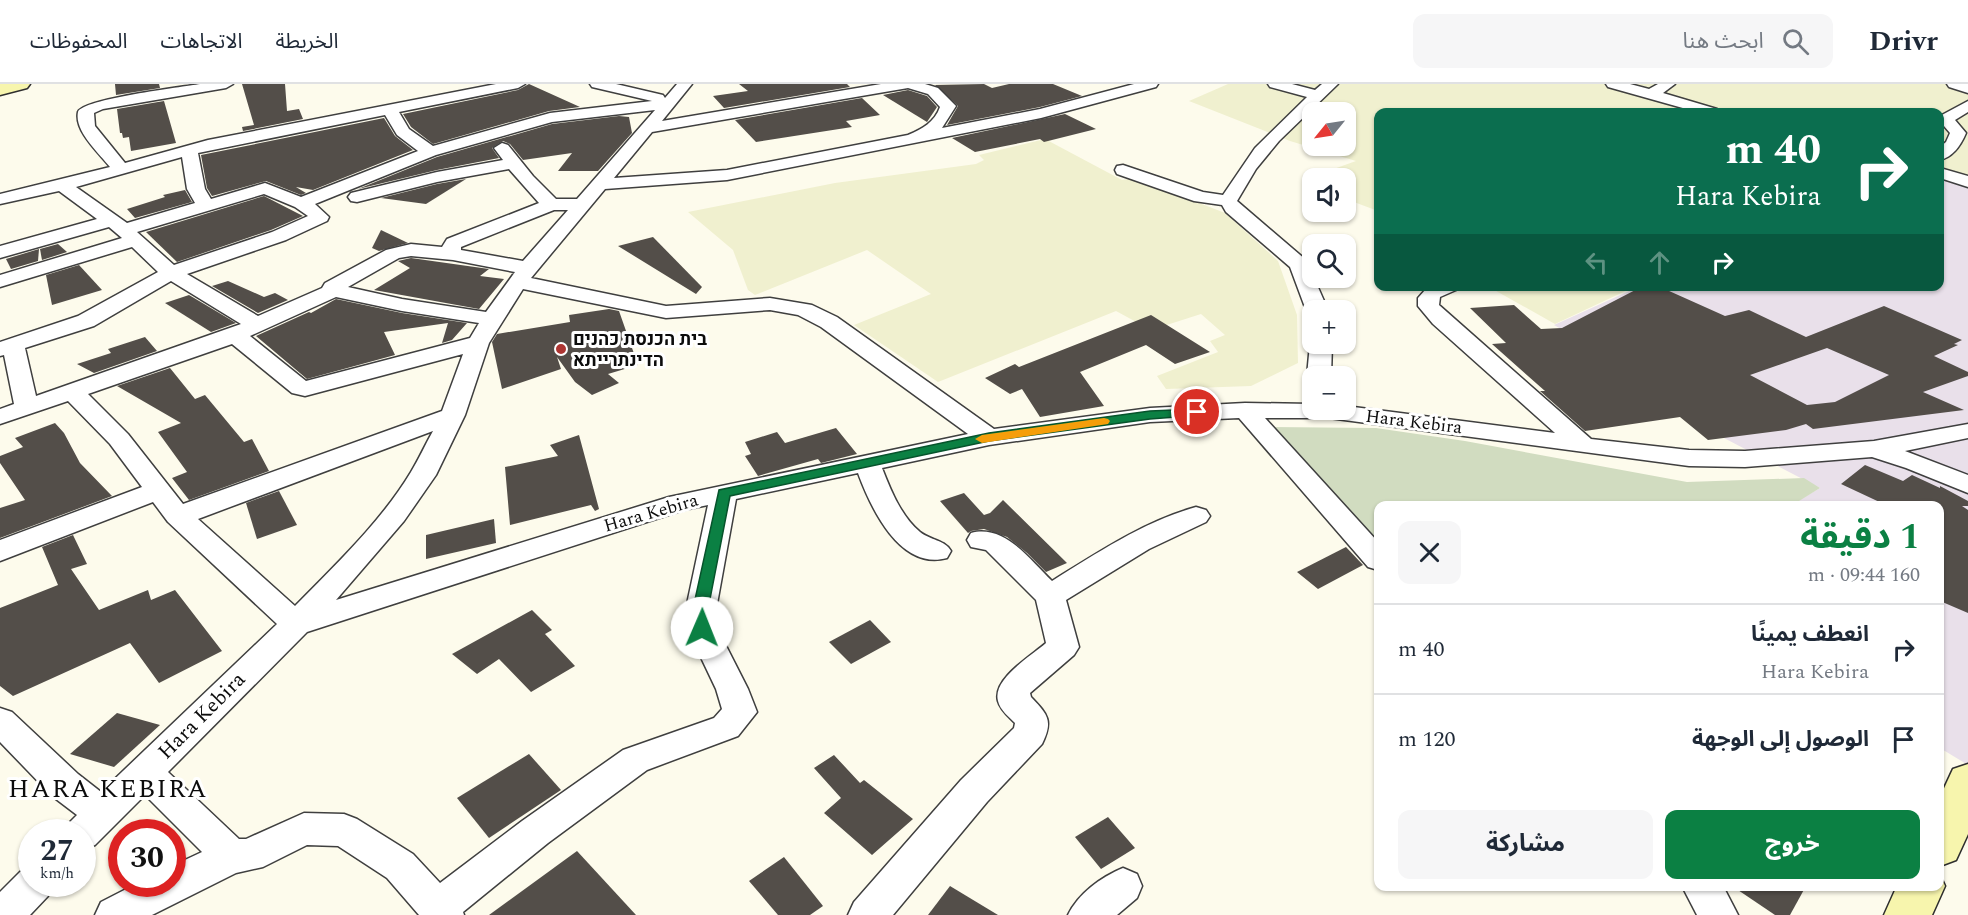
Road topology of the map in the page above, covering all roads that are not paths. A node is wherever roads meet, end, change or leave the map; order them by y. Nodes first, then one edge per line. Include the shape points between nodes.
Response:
1 (21, 84) edge
2 (226, 84) edge
3 (423, 84) edge
4 (518, 84) edge
5 (597, 84) edge
6 (908, 84) edge
7 (1151, 84) edge
8 (1275, 84) edge
9 (1612, 84) edge
10 (1668, 84) edge
11 (1954, 84) edge
12 (1968, 89) edge
13 (0, 90) edge
14 (1324, 90) edge
15 (678, 93) edge
16 (1652, 94) junction
17 (436, 100) junction
18 (1968, 106) edge
19 (389, 108) junction
20 (1699, 108) edge
21 (1944, 120) edge
22 (1944, 122) edge
23 (648, 128) junction
24 (483, 136) junction
25 (912, 139) junction
26 (189, 150) junction
27 (1944, 151) edge
28 (430, 152) junction
29 (512, 163) junction
30 (121, 169) junction
31 (1123, 170) dead end
32 (1944, 174) edge
33 (1968, 182) edge
34 (62, 184) junction
35 (602, 184) junction
36 (0, 199) edge
37 (1228, 201) junction
38 (205, 204) junction
39 (582, 204) junction
40 (551, 205) junction
41 (307, 206) junction
42 (124, 230) junction
43 (0, 252) edge
44 (453, 254) junction
45 (171, 273) junction
46 (523, 275) junction
47 (0, 281) edge
48 (334, 290) junction
49 (1438, 291) edge
50 (1313, 300) edge
51 (492, 319) junction
52 (257, 325) junction
53 (235, 335) junction
54 (478, 343) junction
55 (6, 347) edge
56 (73, 393) junction
57 (1302, 402) edge
58 (27, 407) junction
59 (1245, 410) junction
60 (1294, 410) junction
61 (453, 415) junction
62 (0, 417) edge
63 (1968, 431) edge
64 (989, 437) junction
65 (1584, 446) junction
66 (1874, 449) junction
67 (867, 464) junction
68 (1968, 486) edge
69 (158, 490) junction
70 (723, 493) junction
71 (178, 516) junction
72 (1196, 516) dead end
73 (981, 540) dead end
74 (0, 551) edge
75 (937, 551) dead end
76 (1374, 555) edge
77 (1050, 596) junction
78 (296, 624) junction
79 (0, 721) edge
80 (145, 772) junction
81 (1968, 782) edge
82 (89, 819) edge
83 (96, 820) edge
84 (1944, 837) edge
85 (232, 857) junction
86 (1123, 886) dead end
87 (1704, 891) edge
88 (1919, 891) edge
89 (21, 897) edge
90 (441, 911) edge
91 (4, 915) edge
92 (115, 915) edge
93 (868, 915) edge
94 (1088, 915) edge
95 (1718, 915) edge
96 (1908, 915) edge

1 - 13 main road
2 - 30 street via 99,105 86,111 87,127
3 - 17 street
4 - 17 street
5 - 15 street
6 - 23 street
6 - 25 street via 933,91 948,106 941,122
7 - 25 street via 1041,113
8 - 14 street
9 - 16 street
10 - 16 street
11 - 12 street
14 - 37 street via 1279,129
15 - 23 street, Hara Kebira
15 - 24 street via 646,107 561,116
16 - 20 street
17 - 19 street
18 - 21 street
19 - 26 street
19 - 28 street via 404,132
22 - 27 street via 1958,133
23 - 35 street, Hara Kebira
24 - 28 street
24 - 29 street via 504,150
25 - 35 street via 728,175
26 - 30 street
26 - 38 street via 196,189
28 - 41 street
29 - 40 street
29 - 41 street
30 - 34 street
31 - 37 street via 1200,197
32 - 33 street
34 - 36 street
34 - 42 street
35 - 39 street, Hara Kebira
37 - 50 street via 1299,264
38 - 41 street via 265,188
38 - 42 street
39 - 40 street
39 - 46 street, Hara Kebira
40 - 44 street via 454,243
41 - 45 street via 320,217 312,223
42 - 43 street
42 - 45 street
42 - 47 street
44 - 46 street
44 - 48 street via 401,252 334,285
45 - 52 street
45 - 55 street via 86,321
46 - 51 street, Hara Kebira
46 - 64 street via 666,312 770,304 804,310 829,322
48 - 51 street
48 - 52 street
49 - 65 street via 1428,298 1429,306 1441,319
51 - 54 street, Hara Kebira
52 - 53 street
53 - 54 street via 300,388
53 - 56 street
54 - 61 street, Hara Kebira
55 - 58 street
56 - 58 street
56 - 69 street via 119,439
57 - 60 street
58 - 62 street
59 - 60 street, Hara Kebira
59 - 64 street, Hara Kebira via 1150,415
59 - 76 street
60 - 65 street, Hara Kebira via 1403,420
61 - 71 street
61 - 78 street, Hara Kebira via 423,475 394,515
63 - 66 street, Hara Kebira
64 - 67 street, Hara Kebira
65 - 66 street, Hara Kebira via 1689,458 1745,459
66 - 68 street, Hara Kebira
67 - 70 street, Hara Kebira
67 - 75 street via 884,506 909,538 923,548
69 - 71 street
69 - 74 street
70 - 78 street, Hara Kebira via 679,503
70 - 90 street via 702,604 702,628 740,712 726,727 635,760 535,832
71 - 78 street
72 - 77 street via 1123,551
73 - 77 street via 995,543
77 - 93 street via 1062,647 1014,688 1014,701 1032,720 1030,734 974,790
78 - 80 street, Hara Kebira
79 - 82 street via 65,785
80 - 83 street, Hara Kebira
80 - 85 street
81 - 84 main road
85 - 90 street via 250,855 304,829 344,830 400,866
85 - 92 street
86 - 94 street
87 - 95 street
88 - 96 main road
89 - 91 street

